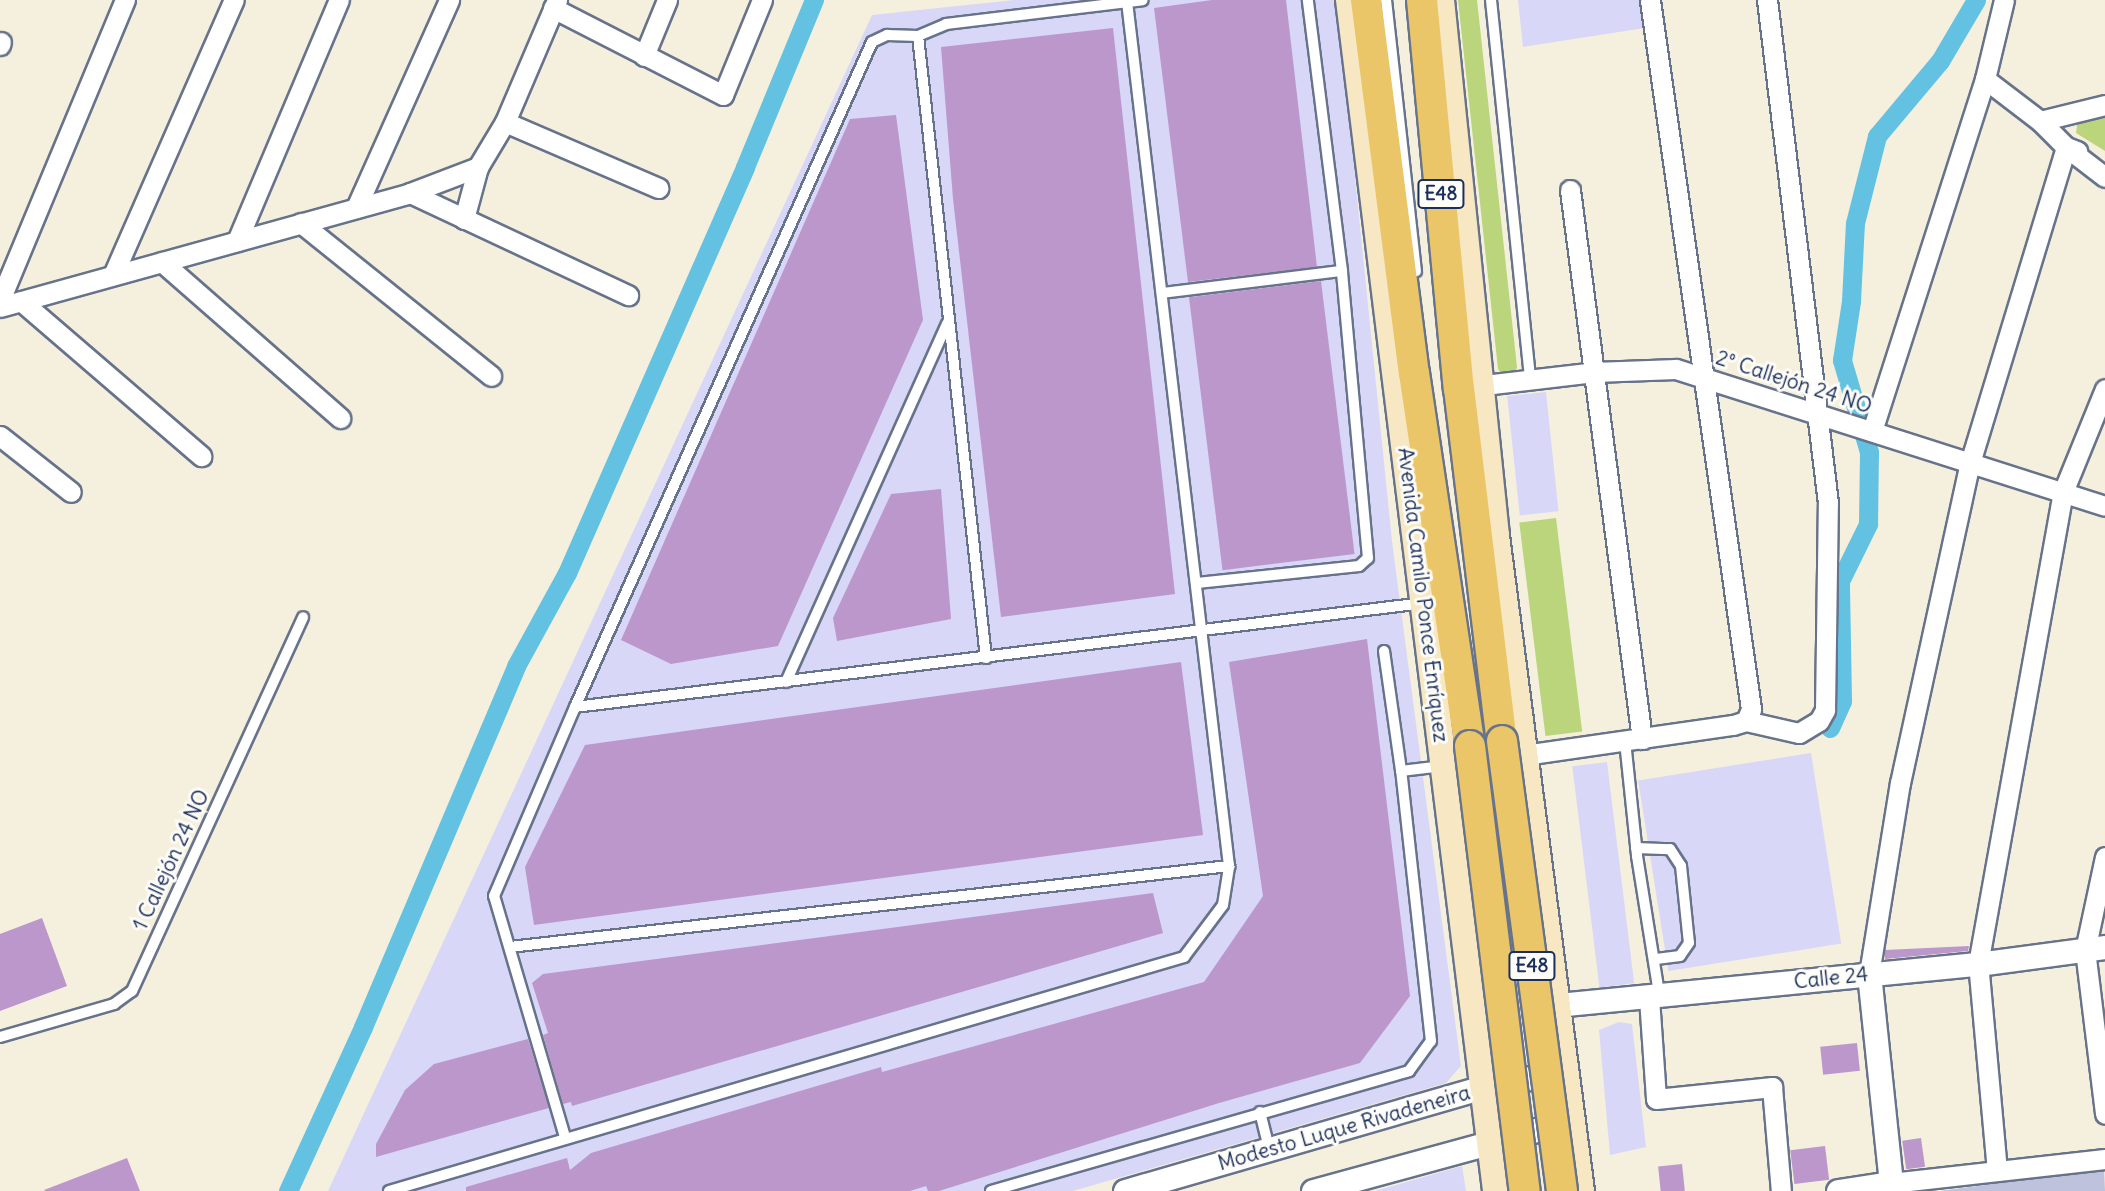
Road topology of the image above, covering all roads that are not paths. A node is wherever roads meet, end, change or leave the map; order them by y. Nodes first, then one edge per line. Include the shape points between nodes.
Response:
1 (125, 0) edge
2 (234, 0) edge
3 (339, 0) edge
4 (449, 0) edge
5 (667, 0) edge
6 (762, 0) edge
7 (1143, 0) edge
8 (1308, 0) edge
9 (1349, 0) edge
10 (1366, 0) edge
11 (1386, 0) edge
12 (1412, 0) edge
13 (1422, 0) edge
14 (1441, 0) edge
15 (1490, 0) edge
16 (1650, 0) edge
17 (1767, 0) edge
18 (2004, 0) edge
19 (1127, 2) junction
20 (555, 4) edge
21 (918, 36) junction
22 (644, 56) junction
23 (1985, 79) junction
24 (2105, 105) edge
25 (2040, 121) junction
26 (505, 122) junction
27 (2066, 147) junction
28 (2105, 162) edge
29 (478, 167) junction
30 (2105, 177) edge
31 (658, 188) dead end
32 (1570, 190) dead end
33 (410, 193) junction
34 (356, 208) junction
35 (1393, 217) junction
36 (464, 219) junction
37 (301, 223) junction
38 (237, 241) junction
39 (162, 261) junction
40 (1382, 265) junction
41 (1342, 271) junction
42 (113, 275) junction
43 (1410, 288) junction
44 (1162, 293) junction
45 (628, 295) dead end
46 (0, 300) edge
47 (22, 300) junction
48 (0, 307) edge
49 (947, 322) junction
50 (1475, 331) joint
51 (1422, 332) dead end
52 (1594, 372) junction
53 (1413, 373) junction
54 (491, 376) dead end
55 (1703, 376) junction
56 (1530, 380) junction
57 (1470, 387) junction
58 (2105, 389) edge
59 (1814, 412) junction
60 (340, 418) dead end
61 (1872, 431) junction
62 (0, 436) edge
63 (201, 456) dead end
64 (1970, 463) junction
65 (71, 492) dead end
66 (2063, 492) junction
67 (1411, 496) junction
68 (2105, 506) edge
69 (1496, 536) joint
70 (1197, 583) junction
71 (1424, 603) junction
72 (303, 617) dead end
73 (1203, 631) junction
74 (1384, 651) dead end
75 (986, 657) junction
76 (786, 682) junction
77 (575, 707) junction
78 (1746, 722) junction
79 (1634, 740) junction
80 (1524, 755) junction
81 (1444, 766) junction
82 (1401, 771) junction
83 (1636, 848) junction
84 (2105, 857) edge
85 (1229, 866) junction
86 (510, 947) junction
87 (2095, 949) edge
88 (1654, 959) junction
89 (1978, 964) junction
90 (1869, 974) junction
91 (1654, 997) junction
92 (1557, 1005) junction
93 (1475, 1020) junction
94 (0, 1037) edge
95 (1565, 1072) junction
96 (1483, 1087) junction
97 (1260, 1112) junction
98 (2105, 1114) edge
99 (1572, 1120) junction
100 (565, 1138) junction
101 (1490, 1141) junction
102 (1269, 1149) junction
103 (2105, 1159) edge
104 (1997, 1171) junction
105 (1891, 1183) junction
106 (389, 1191) edge
107 (991, 1191) edge
108 (1125, 1191) edge
109 (1313, 1191) edge
110 (1496, 1191) edge
111 (1525, 1191) edge
112 (1562, 1191) edge
113 (1581, 1191) edge
114 (1781, 1191) edge
115 (1838, 1191) edge

1 - 46 street
2 - 42 street
3 - 38 street
4 - 34 street
5 - 22 street
6 - 22 street via 723,95
7 - 19 lane
8 - 41 lane
9 - 40 main road, Avenida Camilo Ponce Enríquez
10 - 35 main road, Avenida Camilo Ponce Enríquez / E48
11 - 43 lane, Avenida Camilo Ponce Enríquez
12 - 57 lane via 1443,333
13 - 57 main road, E48
14 - 50 main road, E48
15 - 56 lane
16 - 55 street
17 - 59 street
18 - 23 street
19 - 21 lane via 946,24
19 - 44 lane
20 - 22 street
20 - 26 street
21 - 49 lane
21 - 77 lane via 887,35 872,42
23 - 25 street
23 - 61 street
24 - 25 street
25 - 27 street
26 - 29 street
26 - 31 street
27 - 28 street
27 - 30 street
27 - 64 street
29 - 33 street
29 - 36 street
32 - 52 street
33 - 34 street
33 - 36 street
34 - 37 street
35 - 40 main road
35 - 43 main road, Avenida Camilo Ponce Enríquez / E48
36 - 45 street
37 - 38 street
37 - 54 street
38 - 39 street
39 - 42 street
39 - 60 street
40 - 43 main road
40 - 67 main road, Avenida Camilo Ponce Enríquez
41 - 44 lane
41 - 70 lane via 1368,558 1359,566
42 - 47 street
43 - 53 main road, Avenida Camilo Ponce Enríquez / E48
44 - 70 lane
47 - 48 street
47 - 63 street
49 - 75 lane
49 - 76 lane
50 - 57 main road
51 - 53 lane, Avenida Camilo Ponce Enríquez
52 - 55 street, 2° Callejón 24 NO via 1676,369
52 - 56 street, 2° Callejón 24 NO
52 - 79 street
53 - 67 main road
53 - 111 main road, Avenida Camilo Ponce Enríquez / E48, bridge via 1470,746
55 - 59 street, 2° Callejón 24 NO
55 - 78 street via 1751,709
56 - 57 street, 2° Callejón 24 NO
57 - 69 main road
57 - 112 main road, E48, bridge via 1463,422
58 - 66 street
59 - 61 street, 2° Callejón 24 NO
59 - 78 street via 1828,503 1825,710 1819,721 1799,733
61 - 64 street, 2° Callejón 24 NO
62 - 65 street
64 - 66 street, 2° Callejón 24 NO
64 - 90 street via 1900,783
66 - 68 street, 2° Callejón 24 NO
66 - 89 street
67 - 71 main road, Avenida Camilo Ponce Enríquez
69 - 80 main road, E48
70 - 73 lane
71 - 73 lane
71 - 81 main road, Avenida Camilo Ponce Enríquez
72 - 94 lane, 1 Callejón 24 NO via 132,991 114,1004
73 - 75 lane
73 - 85 lane
74 - 82 lane
75 - 76 lane
76 - 77 lane
77 - 86 lane via 494,896
78 - 79 street
79 - 80 street
79 - 83 lane
80 - 92 main road, E48
81 - 82 lane
81 - 93 main road, Avenida Camilo Ponce Enríquez
82 - 97 lane via 1431,1041 1409,1071
83 - 88 lane
83 - 88 lane via 1670,849 1681,866 1689,943 1680,956
84 - 87 street
85 - 86 lane
85 - 100 lane via 1223,905 1184,957
86 - 100 lane
87 - 89 street, Calle 24
87 - 98 street
88 - 91 lane
89 - 90 street, Calle 24
89 - 104 street
90 - 91 street, Calle 24
90 - 105 street
91 - 92 street, Calle 24
91 - 114 street via 1656,1099 1772,1087
92 - 93 main road via 1537,1041 1519,1048 1500,1046 1484,1036
92 - 95 main road, E48
93 - 96 main road, Avenida Camilo Ponce Enríquez
95 - 96 street, Modesto Luque Rivadeneira
95 - 99 main road, E48
96 - 101 main road, Avenida Camilo Ponce Enríquez
96 - 102 street, Modesto Luque Rivadeneira
97 - 102 lane
97 - 107 lane
99 - 101 street
99 - 113 main road, E48
100 - 106 lane
101 - 109 street
101 - 110 main road, Avenida Camilo Ponce Enríquez
102 - 108 street, Modesto Luque Rivadeneira
103 - 104 street
104 - 105 street
105 - 115 street

